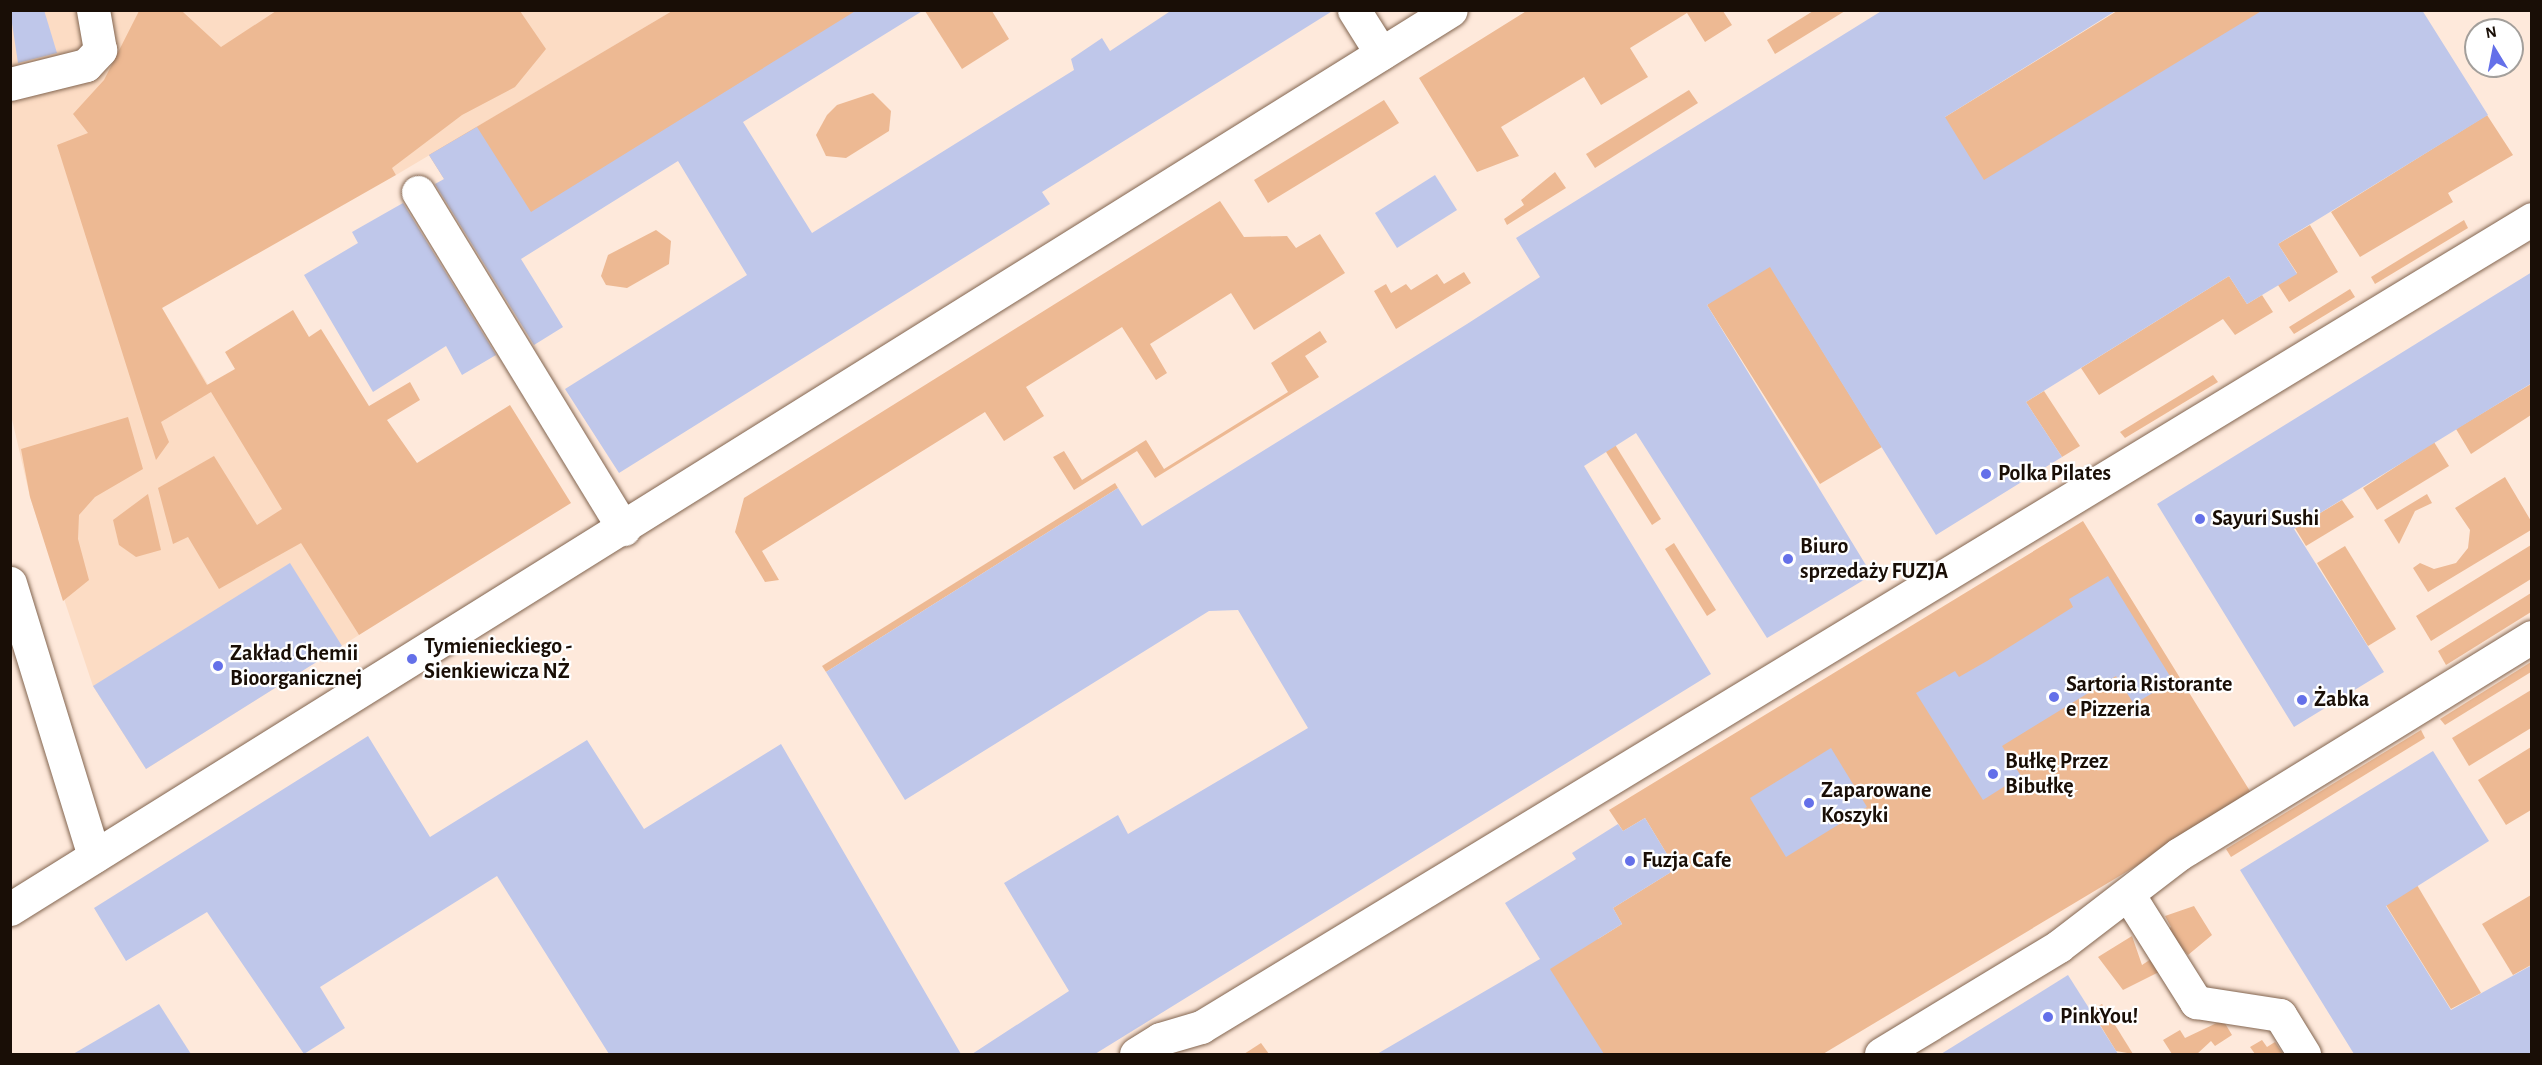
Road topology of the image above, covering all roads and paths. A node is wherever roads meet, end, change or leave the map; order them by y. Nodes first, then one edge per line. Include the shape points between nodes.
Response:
1 (93, 10) edge
2 (1354, 10) edge
3 (1451, 10) edge
4 (1381, 53) junction
5 (10, 84) edge
6 (418, 192) dead end
7 (2532, 219) edge
8 (624, 529) junction
9 (10, 583) edge
10 (2532, 637) edge
11 (94, 856) junction
12 (2128, 894) junction
13 (10, 909) edge
14 (1136, 1054) edge
15 (1881, 1054) edge
16 (2304, 1054) edge

1 - 5 street via 100,50 86,65
2 - 4 street
3 - 4 street
4 - 8 street
6 - 8 street
7 - 14 street via 1201,1027 1160,1040
8 - 11 street
9 - 11 street
10 - 12 street via 2179,854
11 - 13 street
12 - 15 street via 2059,946
12 - 16 street via 2196,1002 2280,1015

